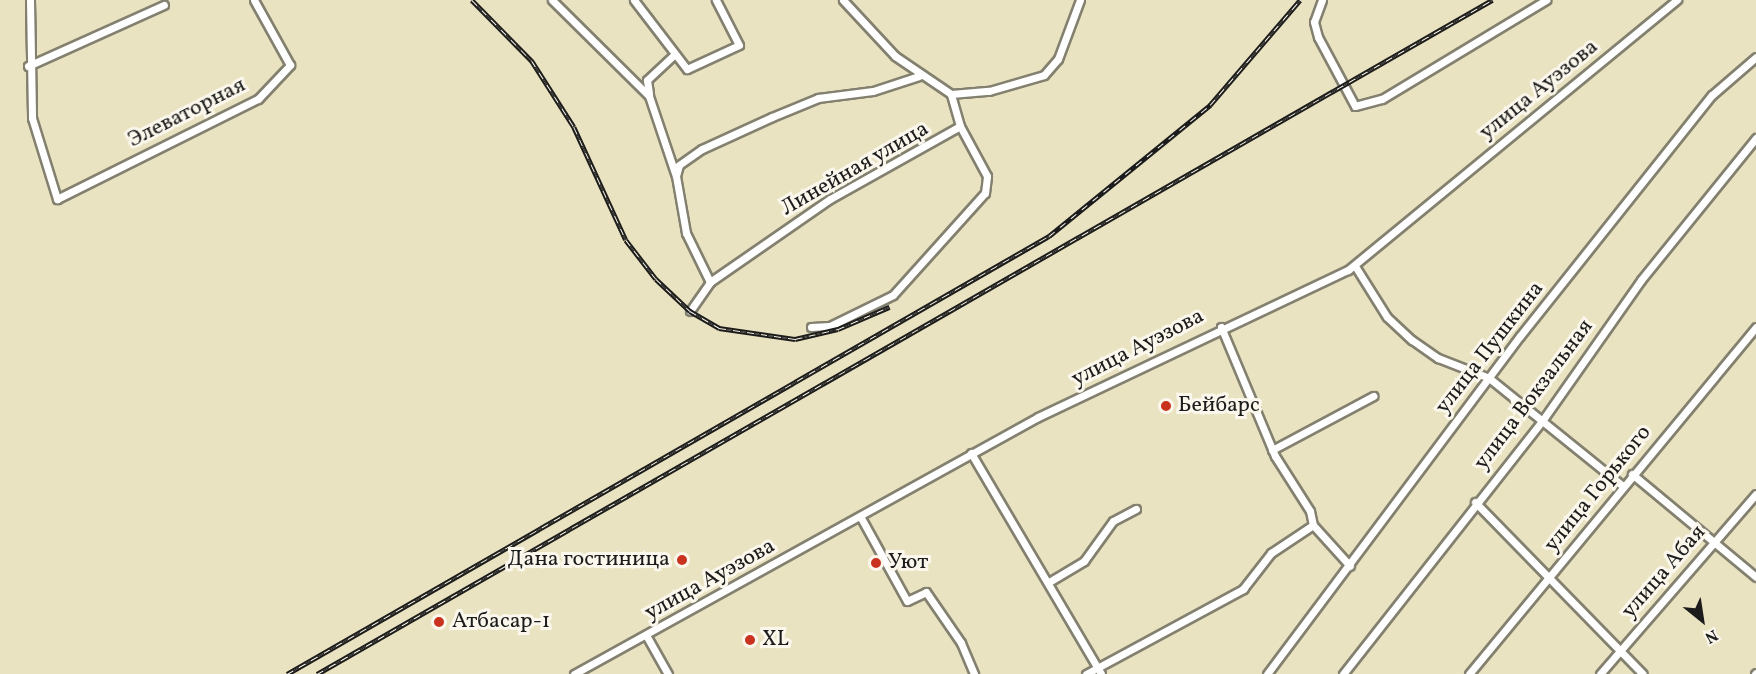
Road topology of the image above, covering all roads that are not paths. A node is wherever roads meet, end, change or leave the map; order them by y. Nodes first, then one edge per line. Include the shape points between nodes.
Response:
1 (30, 0) edge
2 (254, 0) edge
3 (552, 0) edge
4 (634, 0) edge
5 (716, 0) edge
6 (843, 0) edge
7 (1080, 0) edge
8 (1322, 0) edge
9 (1546, 0) edge
10 (1677, 0) edge
11 (164, 5) dead end
12 (674, 55) junction
13 (1756, 57) edge
14 (28, 66) junction
15 (919, 76) junction
16 (951, 94) junction
17 (649, 96) junction
18 (960, 126) junction
19 (1756, 138) edge
20 (676, 176) junction
21 (1355, 266) junction
22 (711, 282) junction
23 (690, 311) dead end
24 (811, 327) dead end
25 (1221, 327) junction
26 (1756, 327) edge
27 (1489, 378) junction
28 (1372, 396) dead end
29 (1542, 421) junction
30 (1272, 450) junction
31 (971, 453) junction
32 (1632, 474) junction
33 (1623, 486) junction
34 (1756, 494) edge
35 (1475, 502) junction
36 (1136, 509) dead end
37 (860, 516) junction
38 (1313, 525) junction
39 (1715, 540) junction
40 (1350, 566) junction
41 (1551, 576) junction
42 (1756, 577) edge
43 (1049, 582) junction
44 (646, 635) junction
45 (1620, 651) junction
46 (1099, 671) edge
47 (574, 674) edge
48 (668, 674) edge
49 (974, 674) edge
50 (1086, 674) edge
51 (1267, 674) edge
52 (1343, 674) edge
53 (1469, 674) edge
54 (1600, 674) edge
55 (1643, 674) edge

1 - 14 street
2 - 14 street, Элеваторная via 290,66 258,99 57,199 32,118
3 - 17 street
4 - 12 street
5 - 12 street via 739,45 687,69
6 - 15 street
7 - 16 street via 1058,59 1044,75 989,91
8 - 9 street via 1314,22 1318,37 1355,105 1382,99
10 - 21 street, улица Ауэзова
11 - 14 street
12 - 17 street via 646,80
13 - 27 street, улица Пушкина via 1712,95
15 - 16 street
15 - 20 street via 873,91 818,98 702,149 679,165
16 - 18 street, Линейная улица
17 - 20 street
18 - 22 street, Линейная улица via 830,199
18 - 24 street via 987,176 985,193 893,295 830,326
19 - 29 street, улица Вокзальная via 1641,280
20 - 22 street via 686,233
21 - 25 street, улица Ауэзова via 1323,285
21 - 27 street via 1387,317 1412,340 1438,358
22 - 23 street, Линейная улица
25 - 30 street
25 - 31 street, улица Ауэзова
26 - 32 street, улица Горького
27 - 29 street
27 - 40 street, улица Пушкина
28 - 30 street
29 - 33 street
29 - 35 street, улица Вокзальная
30 - 38 street via 1310,512
31 - 37 street, улица Ауэзова
31 - 43 street
32 - 33 street, улица Горького
32 - 39 street
33 - 41 street, улица Горького
34 - 39 street, улица Абая
35 - 41 street
35 - 52 street, улица Вокзальная
36 - 43 street via 1113,521 1083,561
37 - 44 street, улица Ауэзова
37 - 49 street via 907,601 926,592 961,642
38 - 40 street
38 - 46 street via 1271,553 1243,588
39 - 42 street
39 - 45 street, улица Абая
40 - 51 street, улица Пушкина
41 - 45 street
41 - 53 street, улица Горького
43 - 46 street
44 - 47 street, улица Ауэзова
44 - 48 street
45 - 54 street, улица Абая
45 - 55 street
46 - 50 street

